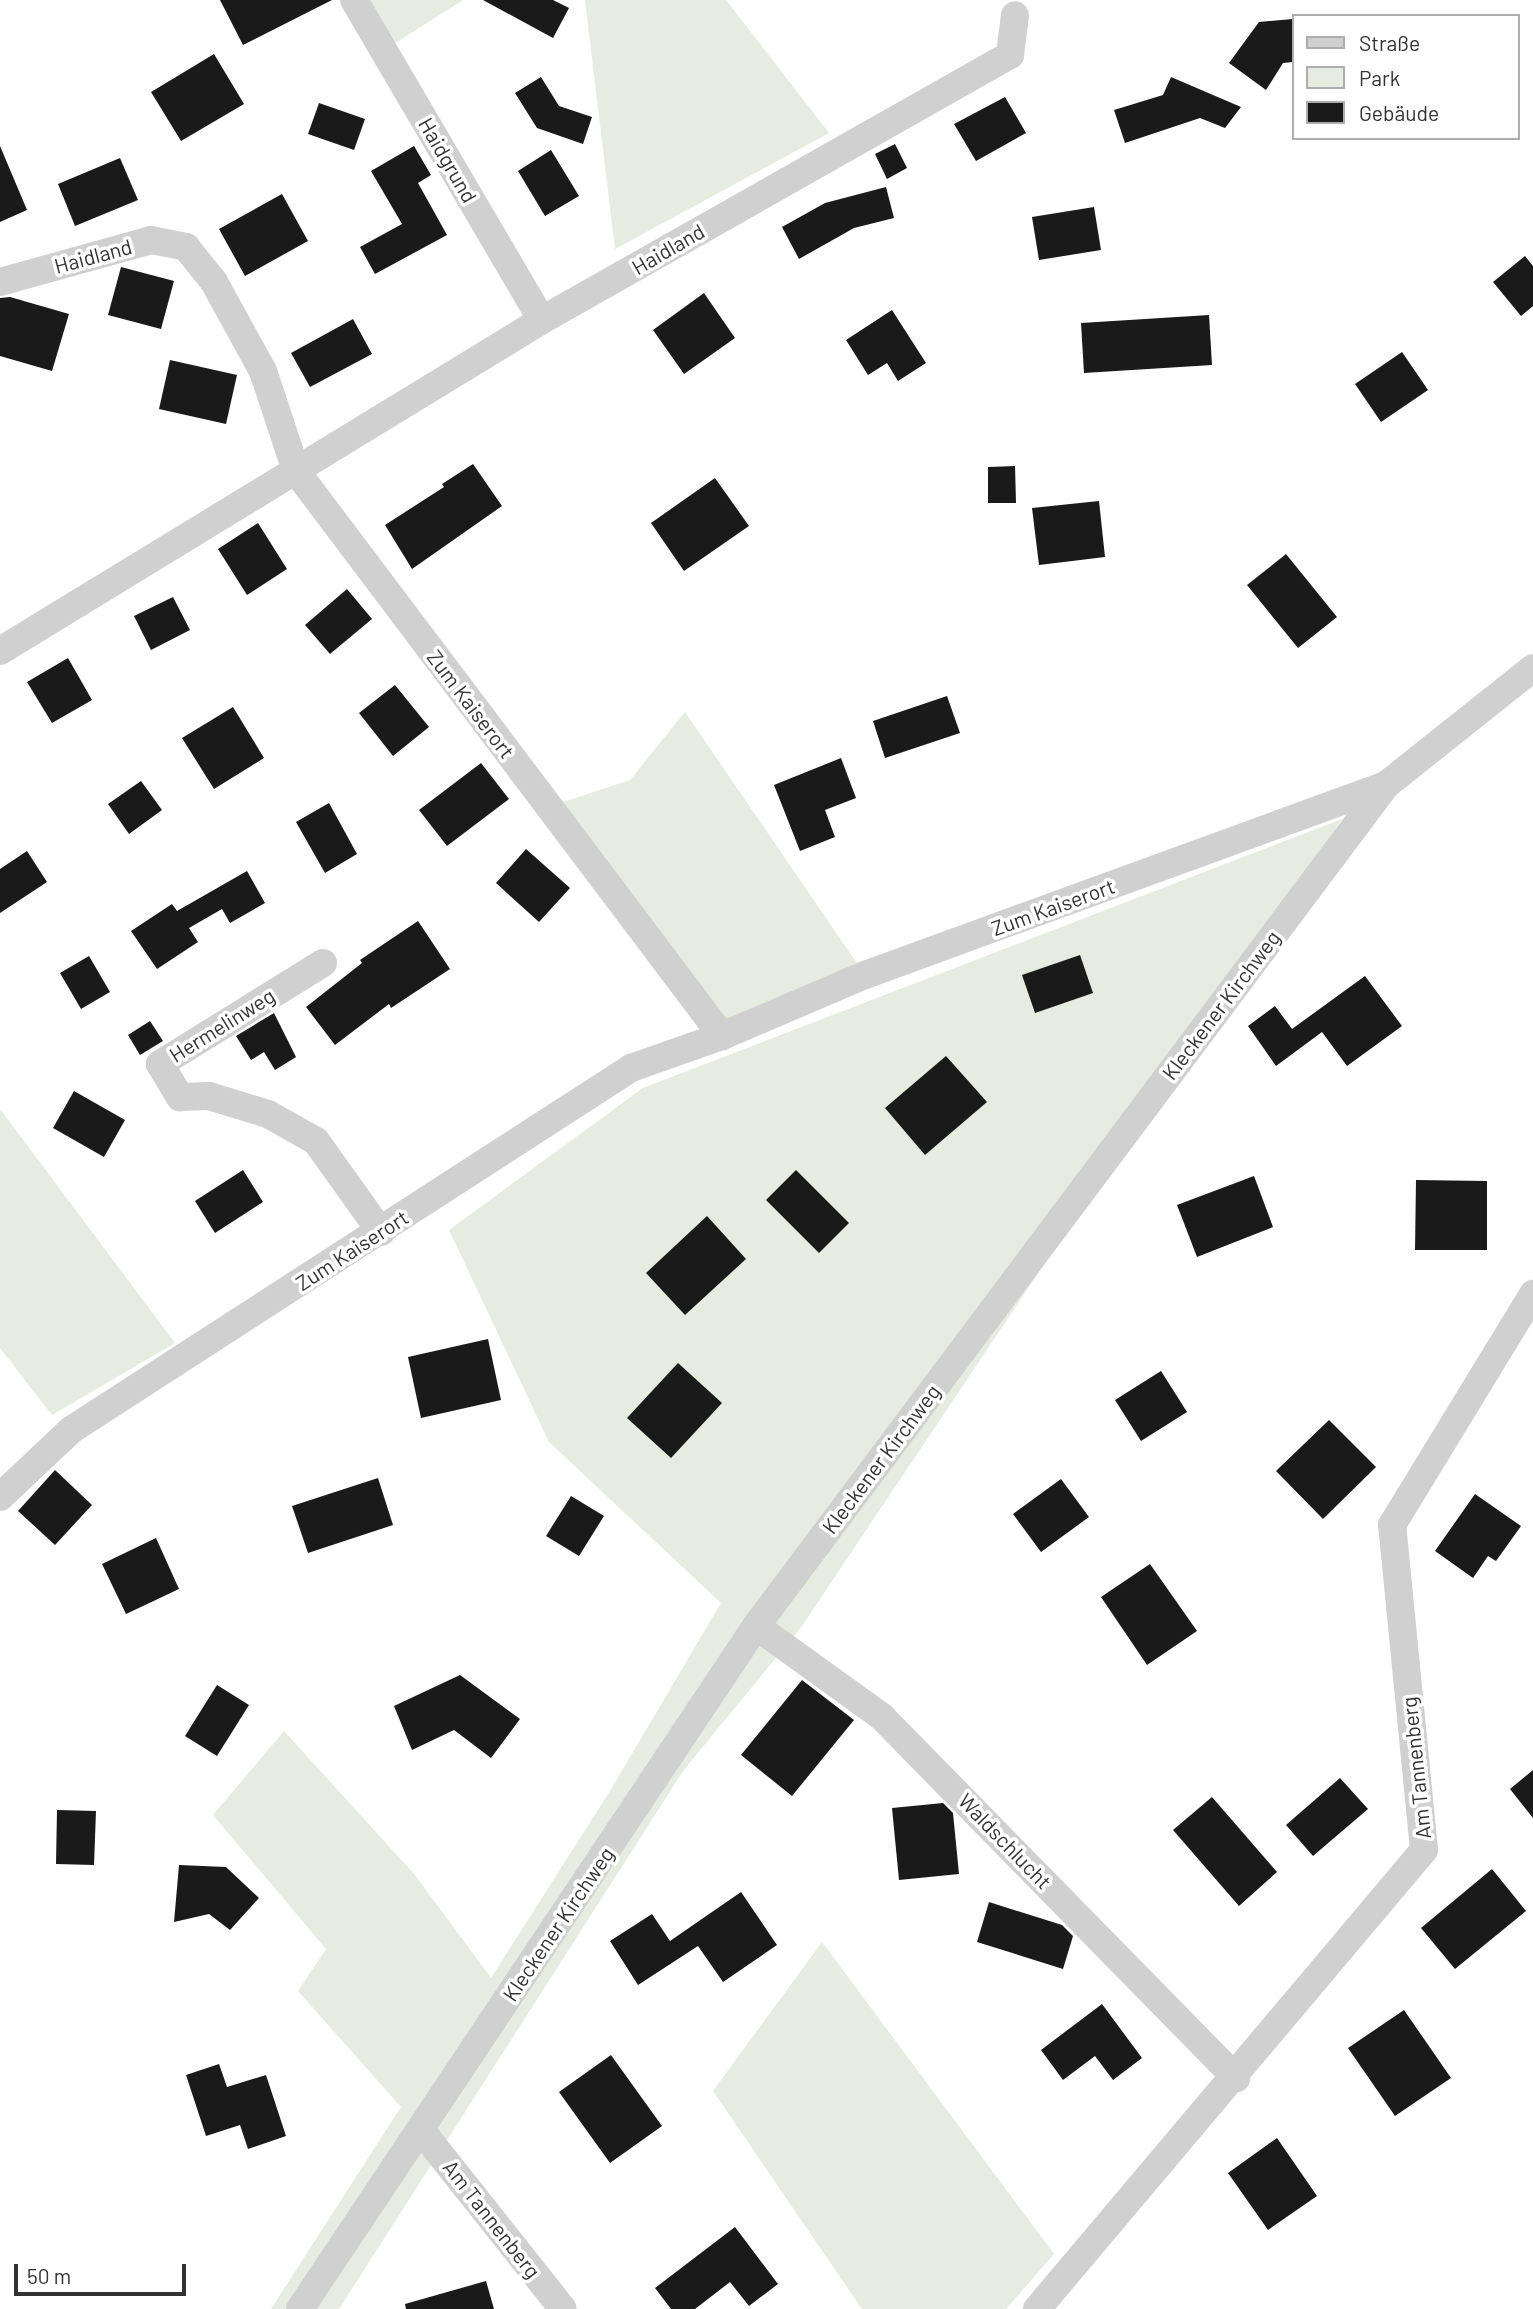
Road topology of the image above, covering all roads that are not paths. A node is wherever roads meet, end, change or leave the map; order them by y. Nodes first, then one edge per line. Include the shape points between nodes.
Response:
1 (354, 0) edge
2 (1015, 15) dead end
3 (0, 282) edge
4 (542, 320) junction
5 (296, 471) junction
6 (0, 651) edge
7 (1533, 668) edge
8 (1386, 785) junction
9 (323, 963) dead end
10 (723, 1036) junction
11 (380, 1232) junction
12 (1533, 1294) edge
13 (0, 1497) edge
14 (755, 1626) junction
15 (1236, 2078) junction
16 (421, 2130) junction
17 (300, 2309) edge
18 (563, 2309) edge
19 (1037, 2309) edge

1 - 4 street, Haidgrund
2 - 4 street, Haidland via 1010,55
3 - 5 street, Haidland via 151,240 186,247 214,282 263,371
4 - 5 street, Haidland
5 - 6 street, Haidland
5 - 10 street, Zum Kaiserort
7 - 8 street, Kleckener Kirchweg
8 - 10 street, Zum Kaiserort via 865,975
8 - 14 street, Kleckener Kirchweg
9 - 11 street, Hermelinweg via 160,1064 180,1097 209,1096 244,1107 316,1140
10 - 11 street, Zum Kaiserort via 631,1068
11 - 13 street, Zum Kaiserort via 71,1430
12 - 15 street, Am Tannenberg via 1392,1525 1424,1850
14 - 15 street, Waldschlucht via 883,1717
14 - 16 street, Kleckener Kirchweg
15 - 19 street, Am Tannenberg
16 - 17 street, Kleckener Kirchweg
16 - 18 street, Am Tannenberg

